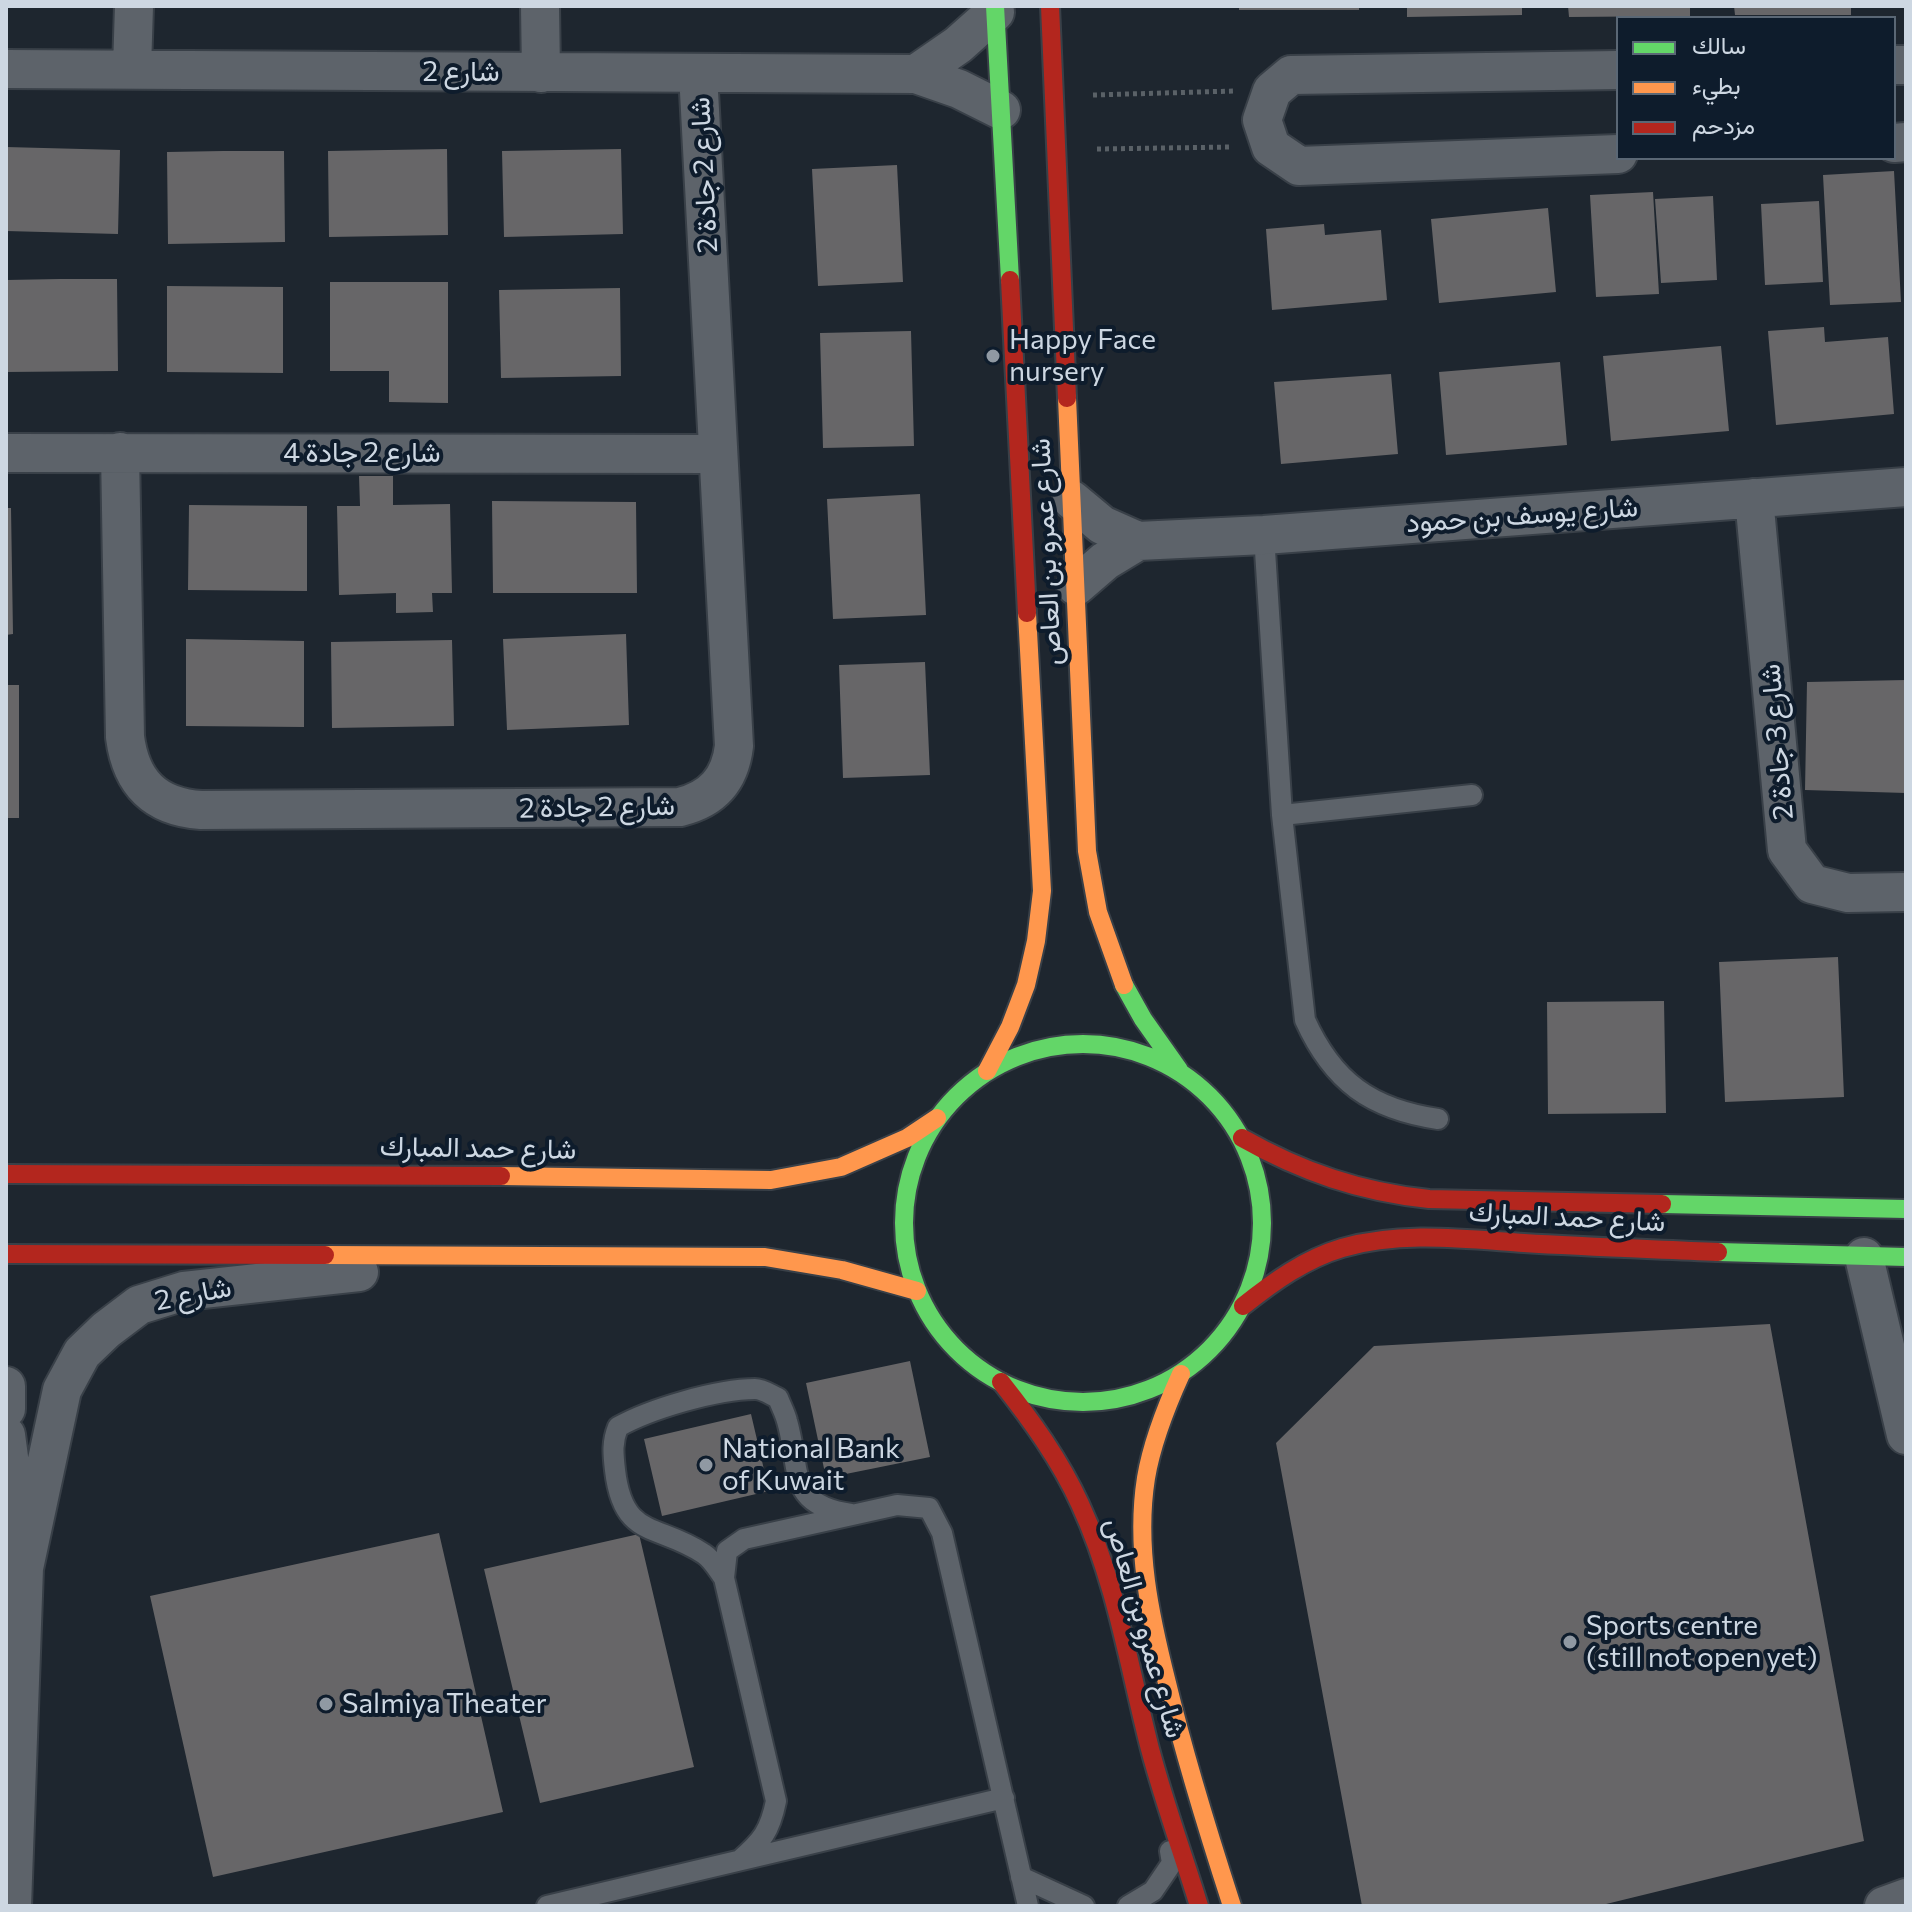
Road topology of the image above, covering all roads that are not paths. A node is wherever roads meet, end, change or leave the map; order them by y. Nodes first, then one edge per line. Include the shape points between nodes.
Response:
1 (134, 6) edge
2 (540, 6) edge
3 (1050, 6) edge
4 (995, 9) edge
5 (6, 69) edge
6 (132, 69) junction
7 (1616, 70) edge
8 (541, 73) junction
9 (698, 73) junction
10 (916, 74) junction
11 (1001, 110) junction
12 (1616, 154) edge
13 (120, 452) junction
14 (6, 453) edge
15 (718, 454) junction
16 (1906, 487) edge
17 (1754, 498) junction
18 (1072, 500) junction
19 (1264, 535) junction
20 (1138, 541) junction
21 (1076, 586) junction
22 (1472, 795) dead end
23 (1282, 815) junction
24 (1906, 892) edge
25 (987, 1071) junction
26 (1181, 1072) junction
27 (937, 1118) junction
28 (1438, 1119) dead end
29 (1242, 1138) junction
30 (6, 1174) edge
31 (1906, 1209) edge
32 (6, 1254) edge
33 (496, 1256) junction
34 (1864, 1257) junction
35 (1906, 1257) edge
36 (917, 1291) junction
37 (1243, 1306) junction
38 (1181, 1374) junction
39 (1001, 1382) junction
40 (6, 1386) edge
41 (6, 1409) edge
42 (6, 1435) edge
43 (1906, 1435) edge
44 (855, 1515) junction
45 (24, 1568) junction
46 (724, 1578) junction
47 (1151, 1753) junction
48 (1004, 1798) junction
49 (740, 1860) junction
50 (1021, 1877) junction
51 (1906, 1898) edge
52 (10, 1899) edge
53 (547, 1906) edge
54 (1028, 1906) edge
55 (1084, 1906) edge
56 (1128, 1906) edge
57 (1199, 1906) edge
58 (1232, 1906) edge
59 (1884, 1906) edge

1 - 6 street
2 - 8 street
3 - 18 main road, شارع عمرو بن العاص
4 - 10 street via 958,45
4 - 11 main road, شارع عمرو بن العاص
5 - 6 street, شارع 2
6 - 8 street, شارع 2
7 - 12 street via 1291,75 1272,91 1262,120 1271,147 1299,166
8 - 9 street, شارع 2
9 - 10 street, شارع 2
9 - 15 street, شارع 2 جادة 2
10 - 11 street, شارع 2
11 - 25 main road, شارع عمرو بن العاص via 1042,891 1029,979
13 - 14 street, شارع 2 جادة 4
13 - 15 street, شارع 2 جادة 4
13 - 15 street, شارع 2 جادة 2 via 127,757 135,775 163,802 201,810 680,807 709,796 728,774 734,746
16 - 17 street, شارع يوسف بن حمود
17 - 19 street, شارع يوسف بن حمود
17 - 24 street, شارع 3 جادة 2 via 1787,850 1812,884 1848,893
18 - 20 street, شارع يوسف بن حمود via 1102,525
18 - 21 main road, شارع عمرو بن العاص
19 - 20 street, شارع يوسف بن حمود
19 - 23 lane
20 - 21 street, شارع يوسف بن حمود
21 - 26 main road, شارع عمرو بن العاص via 1092,891 1115,970 1155,1041
22 - 23 lane
23 - 28 lane via 1305,1020 1315,1043 1366,1097
25 - 26 main road via 1040,1048 1099,1044 1155,1058
25 - 27 main road
26 - 29 main road via 1205,1091
27 - 30 main road, شارع حمد المبارك via 907,1138 841,1167 771,1180
27 - 36 main road via 921,1144 904,1202 907,1262
29 - 31 main road, شارع حمد المبارك via 1313,1175 1389,1196
29 - 37 main road via 1261,1193 1263,1222 1258,1265
32 - 33 main road
33 - 36 main road via 765,1257 868,1274
33 - 45 street, شارع 2 via 184,1291 139,1305 82,1353 62,1390
34 - 35 main road, شارع حمد المبارك
34 - 37 main road, شارع حمد المبارك via 1400,1238 1316,1258
34 - 43 street
36 - 39 main road via 951,1344
37 - 38 main road via 1216,1344
38 - 39 main road via 1123,1398 1092,1402 1060,1401
38 - 58 main road, شارع عمرو بن العاص via 1146,1478 1142,1551 1186,1764
39 - 47 main road, شارع عمرو بن العاص via 1058,1462 1085,1516 1113,1597
40 - 41 street
42 - 45 street, شارع 2
44 - 46 lane via 744,1539 727,1551
44 - 46 lane via 836,1512 807,1495 796,1475 778,1398 758,1389 637,1416 618,1427 612,1442 616,1476 623,1505 634,1521 706,1555
44 - 48 lane via 897,1505 929,1508 942,1533
45 - 52 street, شارع 2
46 - 49 lane via 776,1801 772,1824
47 - 56 lane via 1172,1863 1153,1891
47 - 57 main road, شارع عمرو بن العاص
48 - 49 lane
48 - 50 lane
49 - 53 lane
50 - 54 lane
50 - 55 lane
51 - 59 street

